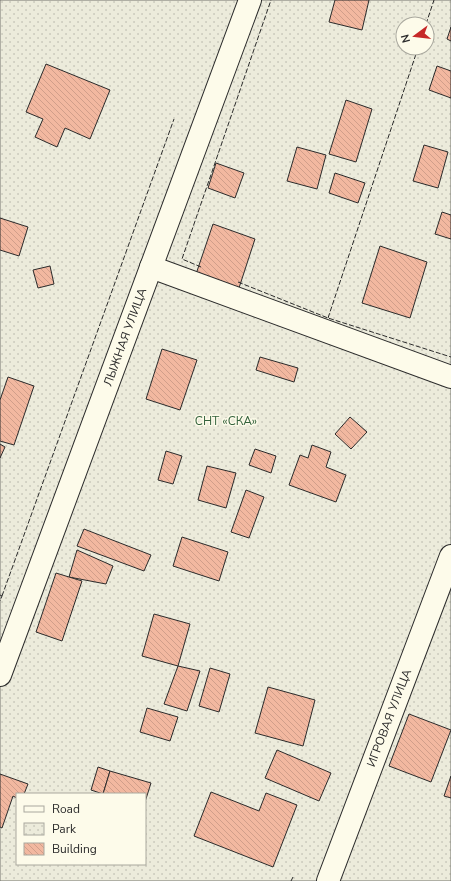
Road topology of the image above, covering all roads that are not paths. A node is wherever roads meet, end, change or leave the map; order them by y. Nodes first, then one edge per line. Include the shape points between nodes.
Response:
1 (250, 0) edge
2 (151, 267) junction
3 (451, 377) edge
4 (451, 556) edge
5 (0, 675) edge
6 (328, 881) edge

1 - 2 street, ЛЫЖНАЯ УЛИЦА
2 - 3 street
2 - 5 street, ЛЫЖНАЯ УЛИЦА
4 - 6 street, ИГРОВАЯ УЛИЦА

